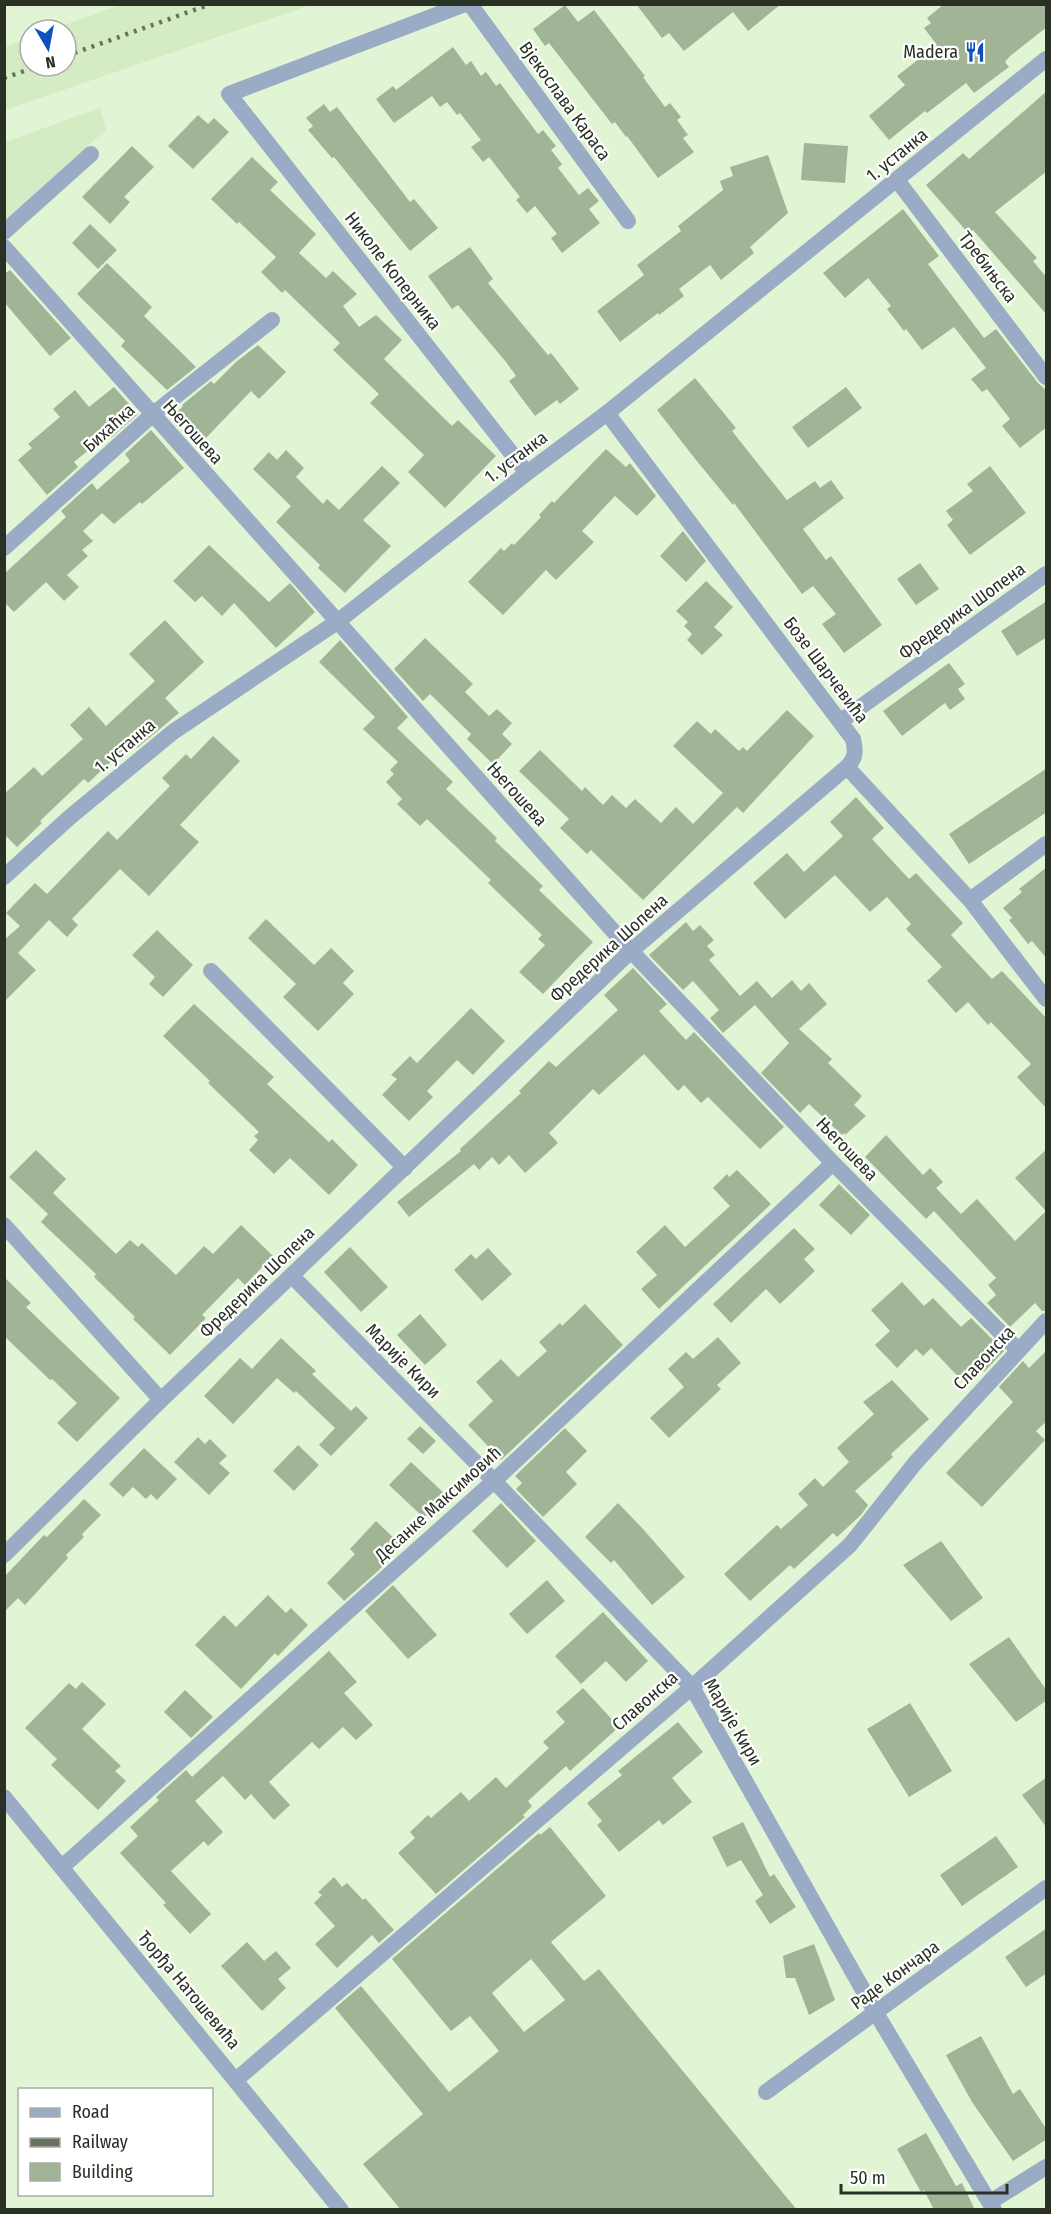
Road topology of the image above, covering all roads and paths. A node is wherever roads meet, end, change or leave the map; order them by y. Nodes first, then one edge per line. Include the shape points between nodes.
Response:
1 (465, 4) edge
2 (470, 4) edge
3 (1047, 59) edge
4 (91, 154) dead end
5 (897, 180) junction
6 (628, 220) dead end
7 (4, 232) edge
8 (4, 247) edge
9 (272, 320) dead end
10 (1047, 377) edge
11 (607, 413) junction
12 (152, 415) junction
13 (527, 473) junction
14 (4, 548) edge
15 (1047, 574) edge
16 (337, 622) junction
17 (841, 721) junction
18 (847, 766) junction
19 (1047, 844) edge
20 (4, 877) edge
21 (970, 900) junction
22 (631, 951) junction
23 (211, 971) dead end
24 (1047, 999) edge
25 (833, 1163) junction
26 (405, 1168) junction
27 (4, 1225) edge
28 (292, 1276) junction
29 (1047, 1321) edge
30 (1018, 1350) junction
31 (161, 1400) junction
32 (494, 1481) junction
33 (4, 1555) edge
34 (692, 1687) junction
35 (4, 1797) edge
36 (62, 1867) junction
37 (1047, 1888) edge
38 (876, 2013) junction
39 (237, 2079) junction
40 (766, 2092) dead end
41 (1047, 2167) edge
42 (992, 2206) edge
43 (341, 2210) edge

1 - 13 street, Николе Коперника via 228,94
2 - 6 street, Вјекослава Караса
3 - 5 street, 1. устанка
4 - 7 street
5 - 10 street, Требињска
5 - 11 street, 1. устанка
8 - 12 street, Његошева
9 - 12 street, Бихаћка
11 - 13 street, 1. устанка
11 - 17 street, Бозе Шарчевића
12 - 14 street, Бихаћка
12 - 16 street, Његошева
13 - 16 street, 1. устанка
15 - 17 street, Фредерика Шопена
16 - 20 street, 1. устанка via 173,732
16 - 22 street, Његошева
17 - 18 street, Бозе Шарчевића via 856,751
18 - 21 street
18 - 22 street, Фредерика Шопена
19 - 21 street
21 - 24 street
22 - 25 street, Његошева
22 - 26 street, Фредерика Шопена
23 - 26 street
25 - 30 street, Његошева
25 - 32 street, Десанке Максимовић
26 - 28 street, Фредерика Шопена
27 - 31 street
28 - 31 street, Фредерика Шопена
28 - 32 street, Марије Кири
29 - 30 street, Славонска
30 - 34 street, Славонска via 916,1462 850,1545
31 - 33 street, Фредерика Шопена
32 - 34 street, Марије Кири
32 - 36 street, Десанке Максимовић
34 - 38 street, Марије Кири
34 - 39 street, Славонска
35 - 36 street, Ђорђа Натошевића
36 - 39 street, Ђорђа Натошевића
37 - 38 street, Раде Кончара
38 - 40 street, Раде Кончара
38 - 42 street, Марије Кири
39 - 43 street, Ђорђа Натошевића
41 - 42 street

